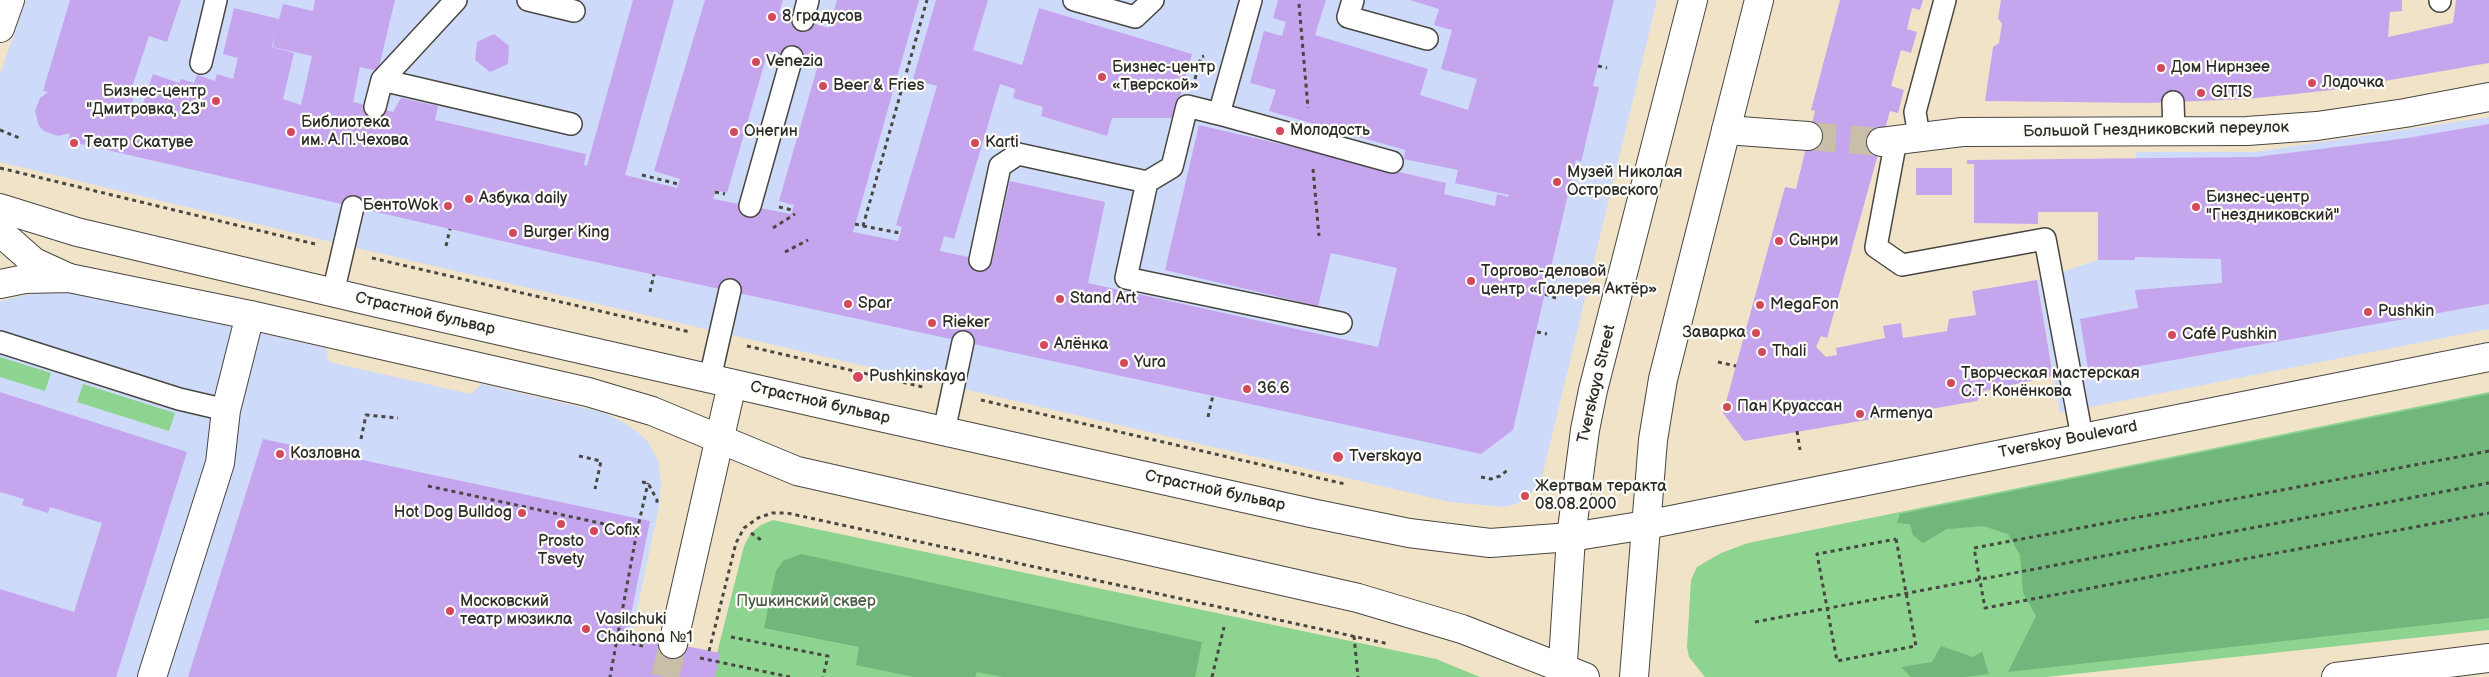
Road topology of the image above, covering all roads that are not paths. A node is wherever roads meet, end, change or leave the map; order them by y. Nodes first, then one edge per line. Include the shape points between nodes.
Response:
1 (10, 0) edge
2 (216, 0) edge
3 (456, 0) edge
4 (528, 0) edge
5 (1074, 0) edge
6 (1153, 0) edge
7 (1251, 0) edge
8 (1353, 0) edge
9 (1693, 0) edge
10 (1759, 0) edge
11 (1945, 0) edge
12 (574, 11) dead end
13 (0, 28) edge
14 (1427, 40) dead end
15 (792, 58) dead end
16 (201, 62) dead end
17 (382, 80) junction
18 (2489, 97) edge
19 (2173, 102) dead end
20 (375, 108) dead end
21 (1219, 114) junction
22 (571, 124) dead end
23 (1726, 130) junction
24 (2174, 131) junction
25 (1808, 136) tunnel mouth
26 (1899, 139) junction
27 (1392, 162) dead end
28 (1147, 182) junction
29 (750, 206) dead end
30 (353, 207) dead end
31 (0, 208) edge
32 (0, 232) edge
33 (980, 260) dead end
34 (69, 278) junction
35 (0, 284) edge
36 (730, 290) dead end
37 (334, 293) junction
38 (250, 315) junction
39 (1341, 323) dead end
40 (0, 342) edge
41 (963, 342) dead end
42 (2489, 357) edge
43 (721, 381) junction
44 (226, 410) junction
45 (944, 431) junction
46 (2082, 437) junction
47 (719, 440) junction
48 (1646, 525) junction
49 (1571, 537) junction
50 (673, 644) tunnel mouth
51 (2489, 658) edge
52 (1570, 674) edge
53 (152, 677) edge
54 (1634, 677) edge
55 (2336, 677) edge

1 - 13 main road
2 - 16 lane
3 - 17 lane
4 - 12 lane
5 - 6 lane via 1135,18
7 - 21 lane
8 - 14 lane via 1348,17
9 - 49 main road, Tverskaya Street via 1593,390
10 - 23 main road
11 - 26 lane via 1915,112
15 - 29 lane
17 - 20 lane
17 - 22 lane
18 - 24 main road, Большой Гнездниковский переулок via 2317,126 2247,131
19 - 24 lane
21 - 27 lane
21 - 28 lane via 1187,106 1172,167
23 - 25 main road
23 - 48 main road via 1663,379 1653,440
24 - 26 main road, Большой Гнездниковский переулок via 1962,132
26 - 46 lane via 1876,247 1902,265 2045,238
28 - 33 lane via 1018,154 1000,166
28 - 39 lane via 1126,278
30 - 37 lane
31 - 37 main road, Страстной бульвар via 77,232
32 - 34 main road via 34,262
34 - 35 main road via 25,279
34 - 38 main road
36 - 43 lane via 718,339
37 - 43 main road, Страстной бульвар
38 - 44 main road
38 - 47 main road via 588,392 652,411
40 - 44 lane via 179,399
41 - 45 lane
42 - 46 main road, Tverskoy Boulevard
43 - 45 main road, Страстной бульвар
43 - 47 main road
44 - 53 main road via 220,463
45 - 49 main road, Страстной бульвар via 1409,533 1490,543
46 - 48 main road, Tverskoy Boulevard
47 - 50 main road
47 - 52 main road via 796,471 1358,598 1462,629
48 - 49 main road, Страстной бульвар
48 - 54 main road
49 - 52 main road, Tverskaya Street
51 - 55 main road

